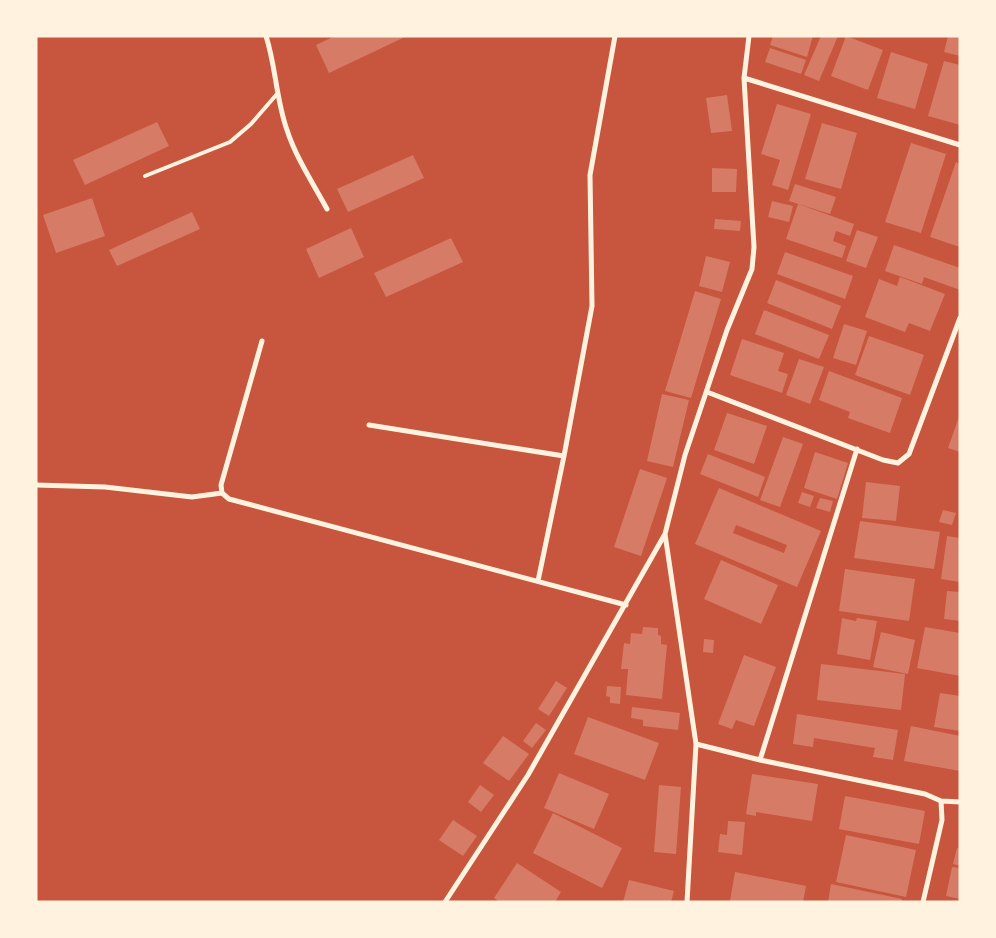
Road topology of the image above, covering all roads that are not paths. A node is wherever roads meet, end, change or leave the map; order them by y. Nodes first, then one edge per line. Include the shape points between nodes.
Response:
1 (266, 36) edge
2 (615, 36) edge
3 (749, 36) edge
4 (744, 78) junction
5 (277, 94) junction
6 (960, 145) edge
7 (145, 176) dead end
8 (327, 209) dead end
9 (960, 318) edge
10 (262, 341) dead end
11 (707, 392) junction
12 (369, 425) dead end
13 (857, 450) junction
14 (564, 456) junction
15 (36, 485) edge
16 (222, 493) junction
17 (665, 534) junction
18 (538, 581) junction
19 (626, 606) junction
20 (696, 744) junction
21 (760, 760) junction
22 (941, 801) junction
23 (960, 802) edge
24 (444, 902) edge
25 (687, 902) edge
26 (923, 902) edge

1 - 5 street
2 - 14 street via 590,175 592,306
3 - 4 street
4 - 6 street
4 - 11 street via 754,247 752,269 727,330
5 - 7 lane via 230,142
5 - 8 street via 290,139
9 - 13 street via 909,454 898,463
10 - 16 street via 221,485
11 - 13 street
11 - 17 street via 685,455
12 - 14 street
13 - 21 street
14 - 18 street
15 - 16 street via 106,487 192,497
16 - 18 street via 229,499
17 - 19 street
17 - 20 street
18 - 19 street
19 - 24 street via 528,775
20 - 21 street
20 - 25 street
21 - 22 street via 925,794
22 - 23 street
22 - 26 street via 942,820

